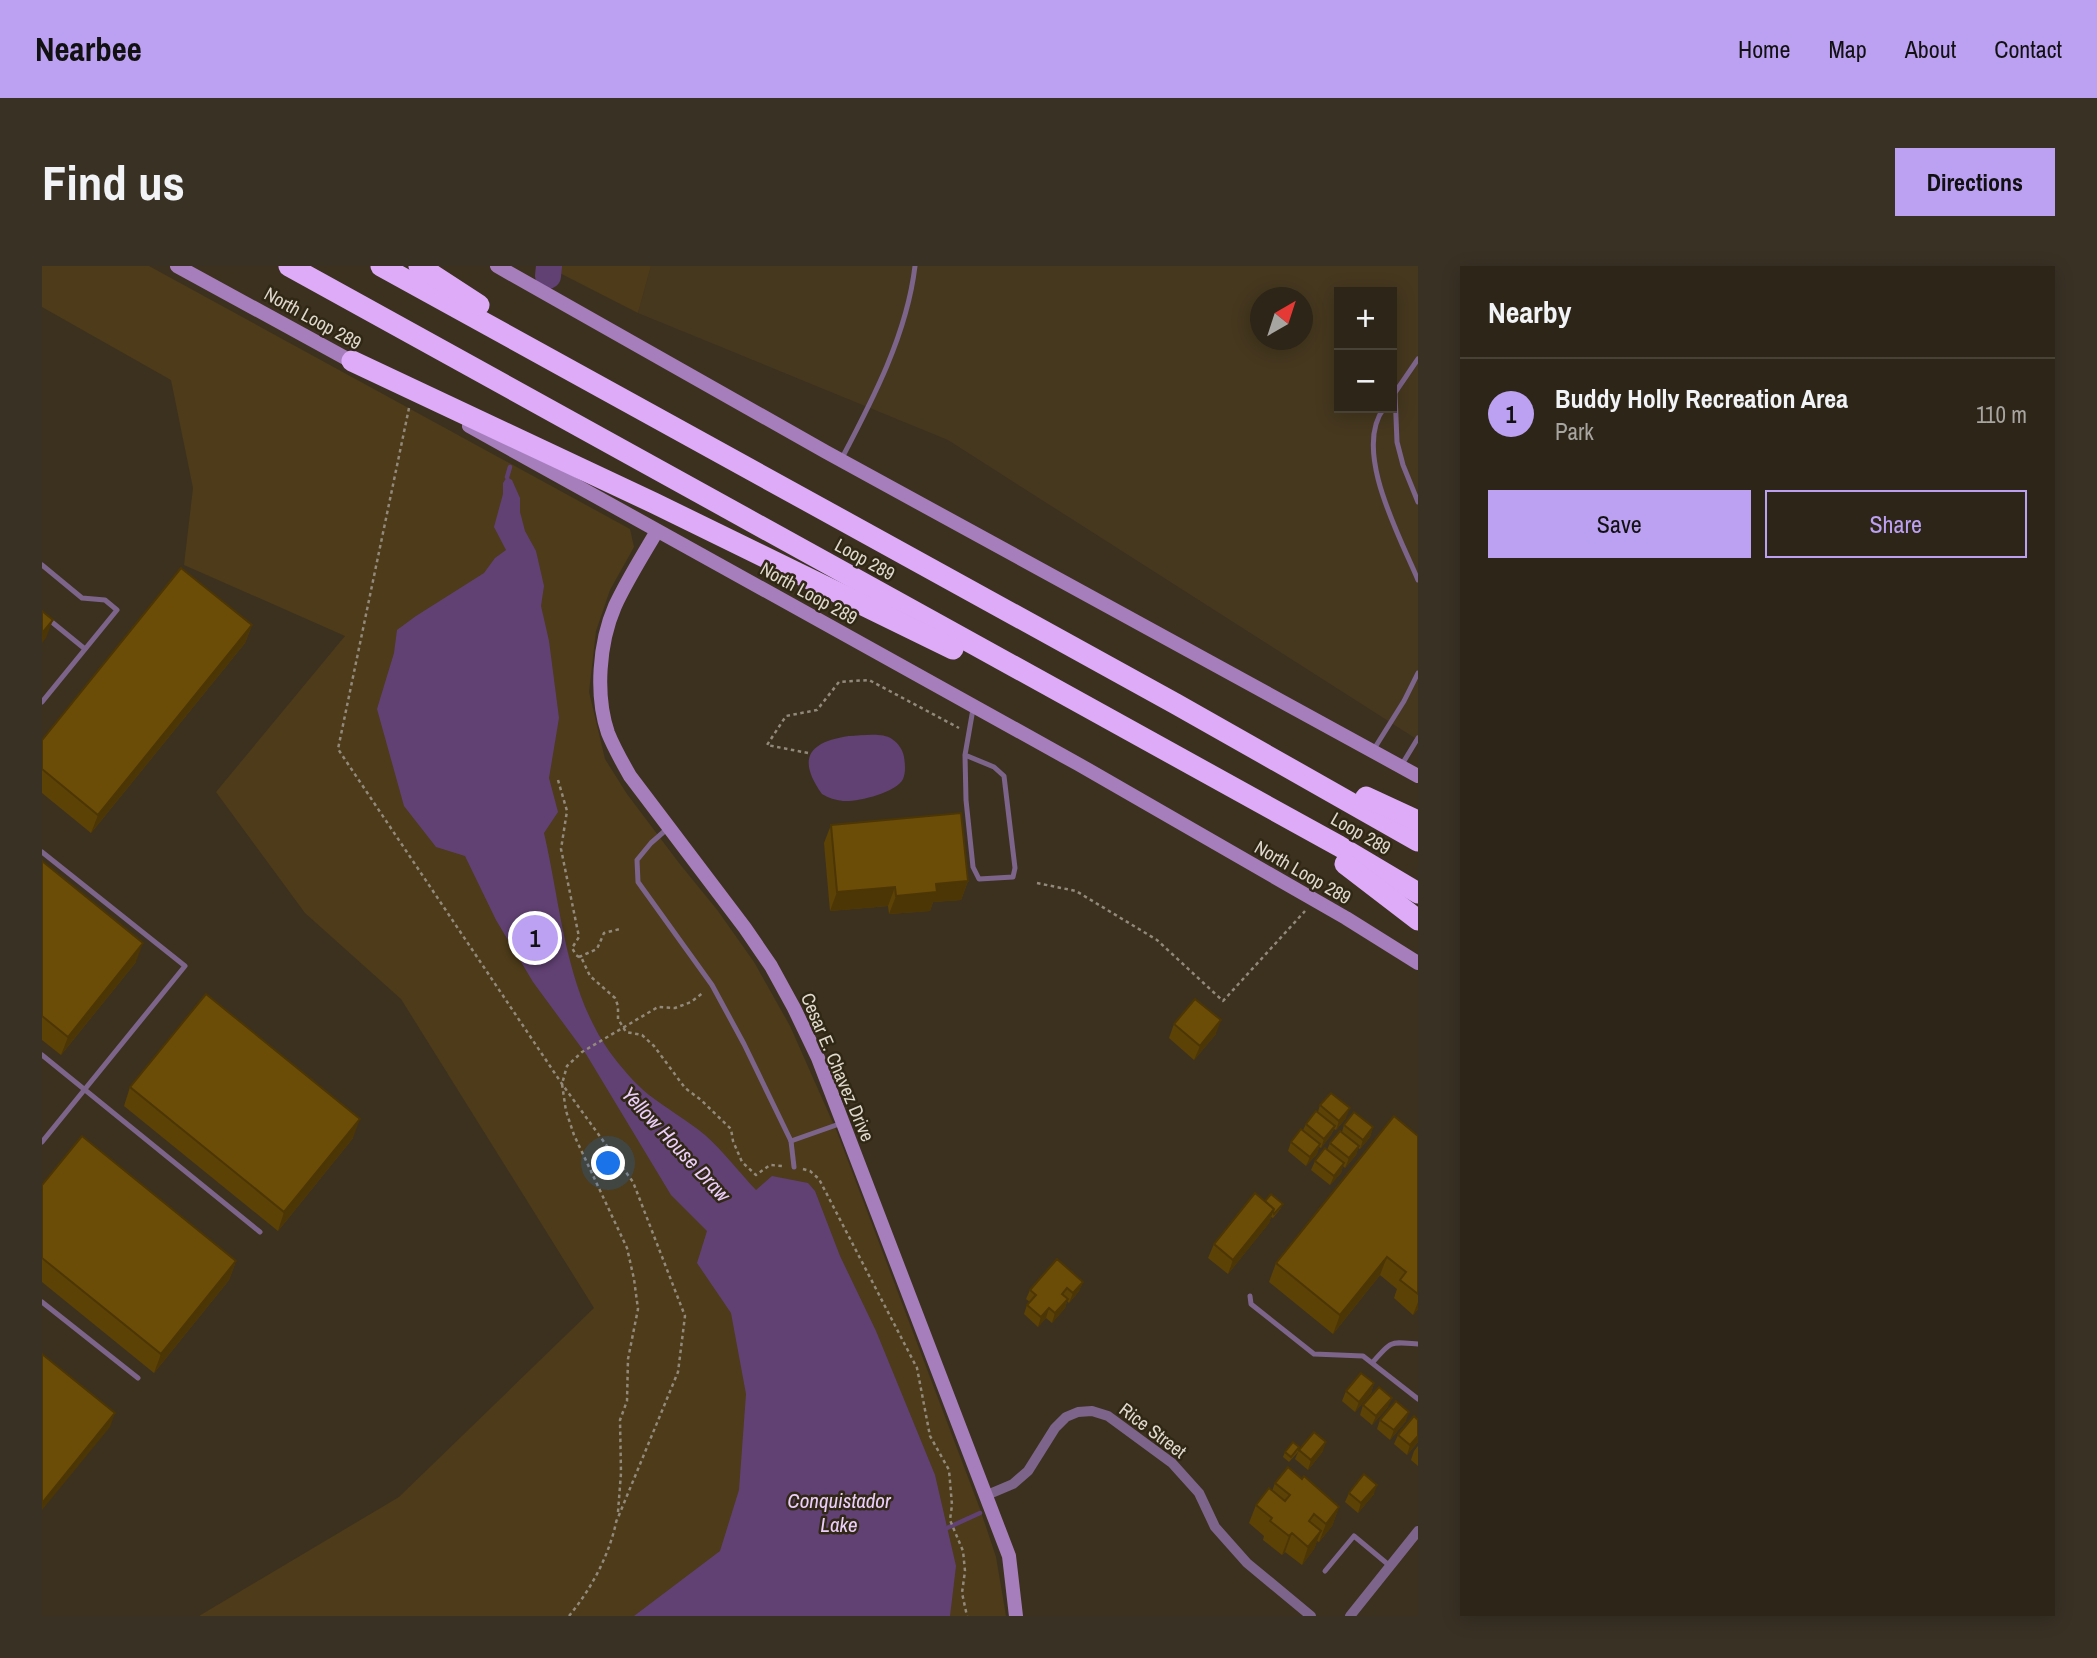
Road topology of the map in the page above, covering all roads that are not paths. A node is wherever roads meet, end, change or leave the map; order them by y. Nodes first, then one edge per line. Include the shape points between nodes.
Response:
1 (177, 266) edge
2 (289, 266) edge
3 (381, 266) edge
4 (419, 266) edge
5 (497, 266) edge
6 (915, 266) edge
7 (1418, 359) edge
8 (554, 360) junction
9 (352, 361) junction
10 (1397, 389) edge
11 (1382, 413) edge
12 (1395, 413) edge
13 (841, 460) junction
14 (1418, 502) edge
15 (657, 531) junction
16 (42, 565) edge
17 (1418, 580) edge
18 (42, 614) edge
19 (85, 649) junction
20 (1418, 673) edge
21 (1055, 690) junction
22 (42, 702) edge
23 (1176, 704) junction
24 (973, 706) junction
25 (1418, 738) edge
26 (1373, 751) junction
27 (965, 755) junction
28 (1401, 766) junction
29 (1418, 776) edge
30 (1259, 802) junction
31 (1418, 821) edge
32 (669, 827) junction
33 (1418, 841) edge
34 (42, 852) edge
35 (1418, 893) edge
36 (1418, 920) edge
37 (1418, 963) edge
38 (42, 1055) edge
39 (85, 1089) junction
40 (843, 1122) junction
41 (791, 1141) junction
42 (42, 1142) edge
43 (794, 1167) road end
44 (260, 1232) dead end
45 (1250, 1296) dead end
46 (42, 1302) edge
47 (1418, 1344) edge
48 (1373, 1362) junction
49 (138, 1378) dead end
50 (1418, 1399) edge
51 (987, 1495) junction
52 (1418, 1531) edge
53 (1390, 1566) junction
54 (1325, 1572) dead end
55 (1016, 1616) edge
56 (1311, 1616) edge
57 (1350, 1616) edge

1 - 9 main road, North Loop 289
2 - 21 highway, Loop 289
3 - 8 highway, Loop 289
4 - 8 highway
5 - 13 main road
6 - 13 lane via 891,354
7 - 10 lane
8 - 23 highway, Loop 289
9 - 15 main road, North Loop 289
9 - 21 highway via 805,575 1006,677
11 - 17 lane via 1373,454 1377,480
12 - 14 lane via 1403,465
13 - 26 main road
15 - 24 main road, North Loop 289
15 - 32 main road, Cesar E. Chavez Drive via 614,609 602,656 601,682 607,731 616,753
16 - 19 lane via 82,598 105,600 117,610
18 - 19 lane
19 - 22 lane
20 - 26 lane
21 - 30 highway, Loop 289
23 - 31 highway
23 - 33 highway, Loop 289
24 - 27 lane
24 - 37 main road, North Loop 289
25 - 28 lane
26 - 28 main road
27 - 27 lane via 973,867 979,879 1013,877 1004,776 993,766
28 - 29 main road
30 - 35 highway, Loop 289
30 - 36 highway via 1301,839 1351,868
32 - 40 main road, Cesar E. Chavez Drive via 771,966 818,1058
32 - 41 lane via 637,860 638,882 712,985
34 - 39 lane via 185,966
38 - 39 lane
39 - 42 lane
39 - 44 lane
40 - 41 lane
40 - 51 main road, Cesar E. Chavez Drive
41 - 43 lane
45 - 48 lane via 1251,1304 1314,1354 1357,1354
46 - 49 lane
47 - 48 lane via 1394,1342
48 - 50 lane
51 - 55 main road, Cesar E. Chavez Drive via 1009,1556
51 - 56 street, Rice Street via 1013,1484 1028,1471 1066,1417 1092,1411 1108,1416 1172,1463 1199,1493 1215,1527 1239,1554
52 - 53 street
53 - 54 lane via 1353,1536
53 - 57 street

